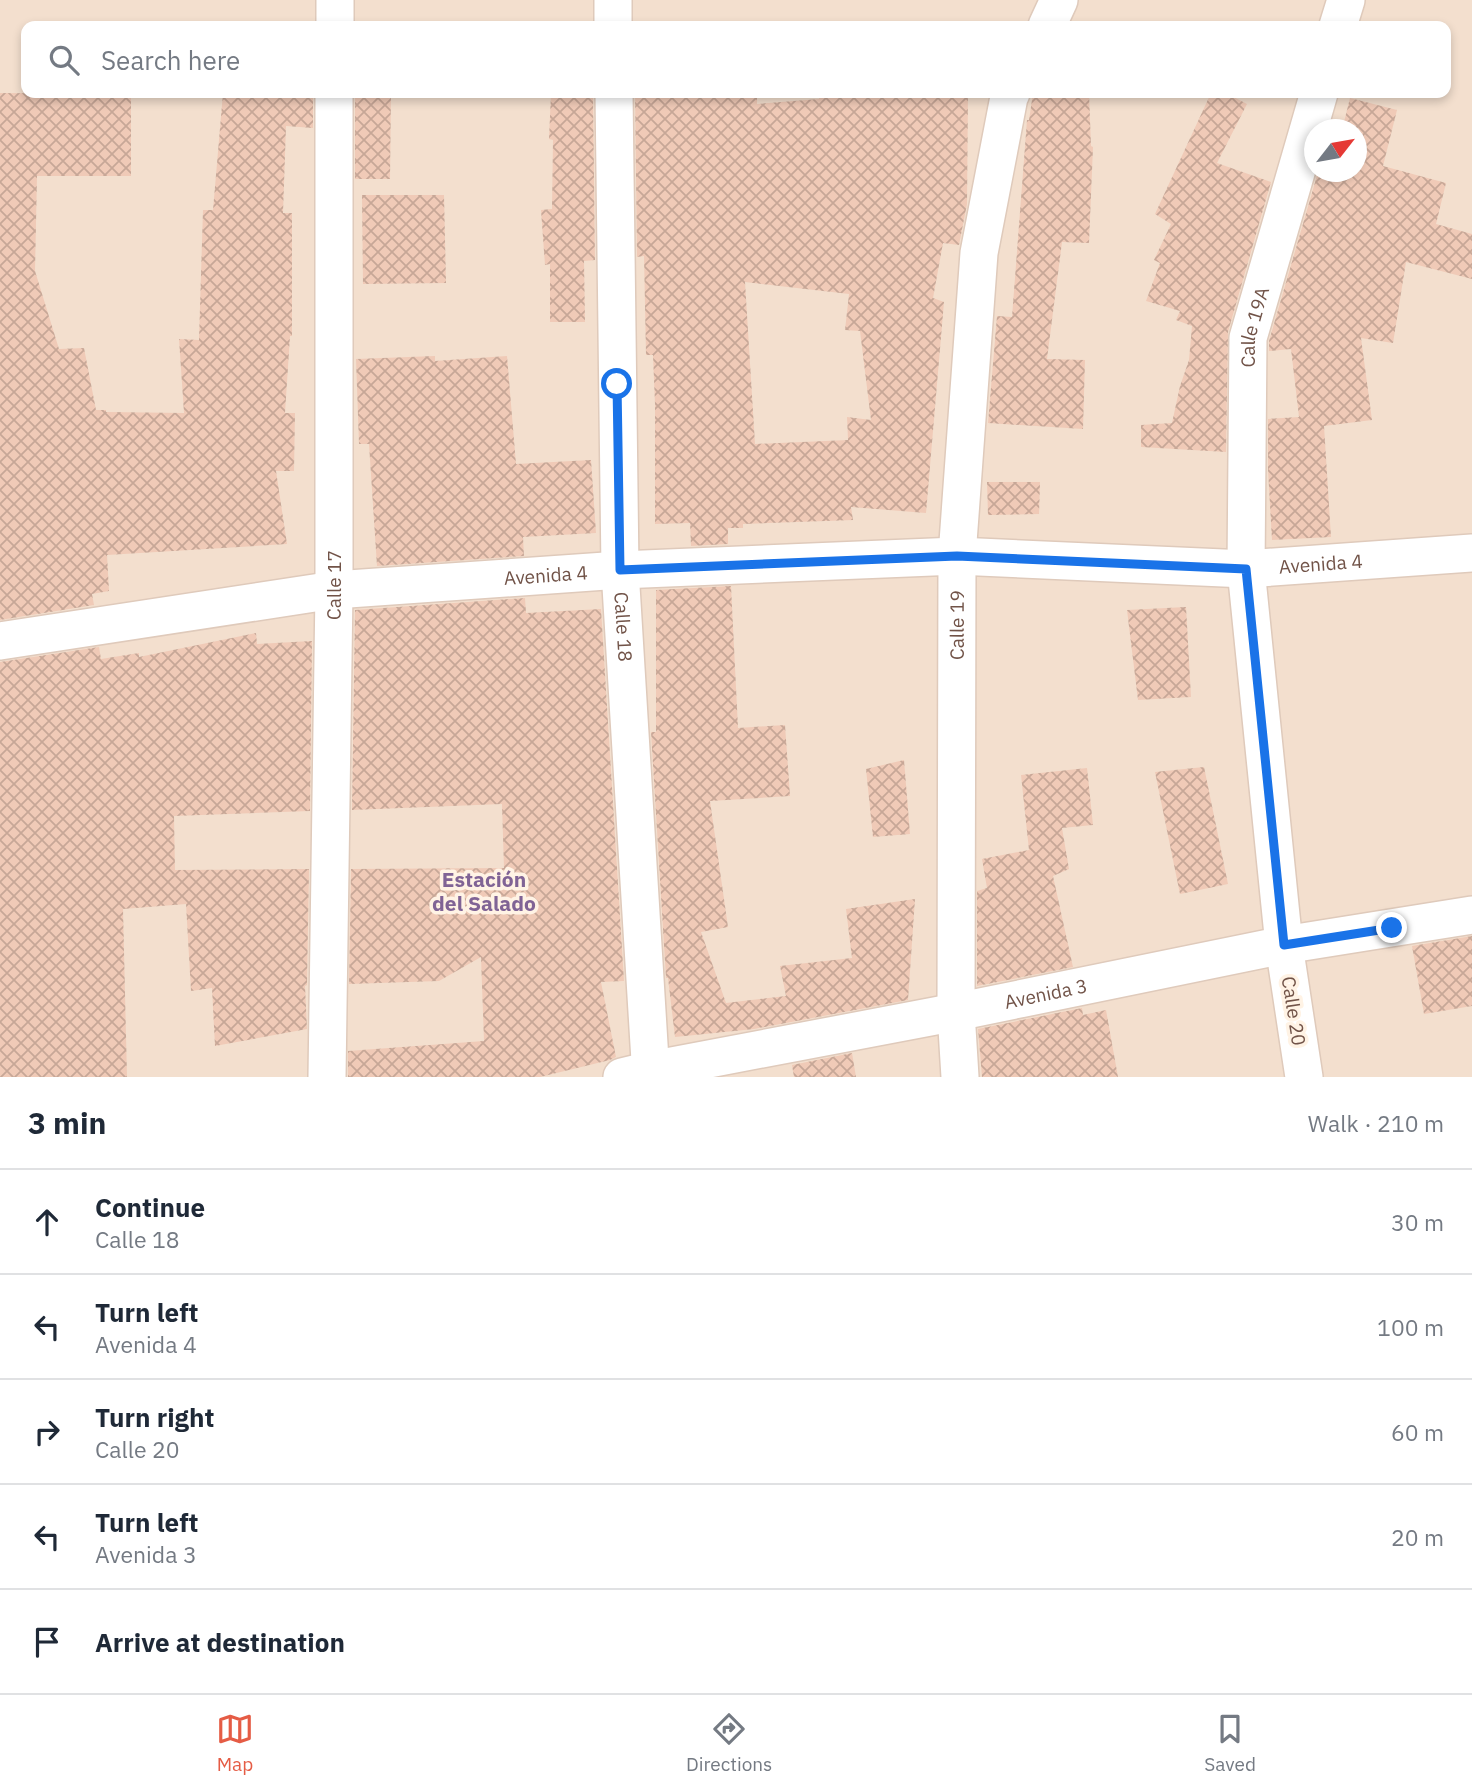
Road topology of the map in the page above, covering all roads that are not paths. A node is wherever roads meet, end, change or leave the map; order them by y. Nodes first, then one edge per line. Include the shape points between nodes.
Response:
1 (335, 0) edge
2 (613, 0) edge
3 (1059, 0) edge
4 (1346, 0) edge
5 (335, 21) edge
6 (613, 21) edge
7 (1049, 21) edge
8 (1340, 21) edge
9 (334, 98) edge
10 (614, 98) edge
11 (1009, 98) edge
12 (1318, 98) edge
13 (1472, 553) edge
14 (957, 556) junction
15 (1246, 569) junction
16 (620, 570) junction
17 (334, 590) junction
18 (0, 640) edge
19 (1472, 915) edge
20 (1284, 945) junction
21 (956, 1012) junction
22 (641, 1075) edge
23 (327, 1077) edge
24 (960, 1077) edge
25 (1304, 1077) edge

1 - 5 street
2 - 6 street
3 - 7 street
4 - 8 street
9 - 17 street, Calle 17
10 - 16 street, Calle 18
11 - 14 street, Calle 19 via 979,253
12 - 15 street, Calle 19A via 1248,338
13 - 15 street, Avenida 4
14 - 15 street, Avenida 4
14 - 16 street, Avenida 4
14 - 21 street, Calle 19
15 - 20 street, Calle 20
16 - 17 street, Avenida 4
16 - 22 street, Calle 18
17 - 18 street, Avenida 4
17 - 23 street, Calle 17
19 - 20 street, Avenida 3
20 - 21 street, Avenida 3
20 - 25 street, Calle 20
21 - 22 street, Avenida 3
21 - 24 street, Calle 19

